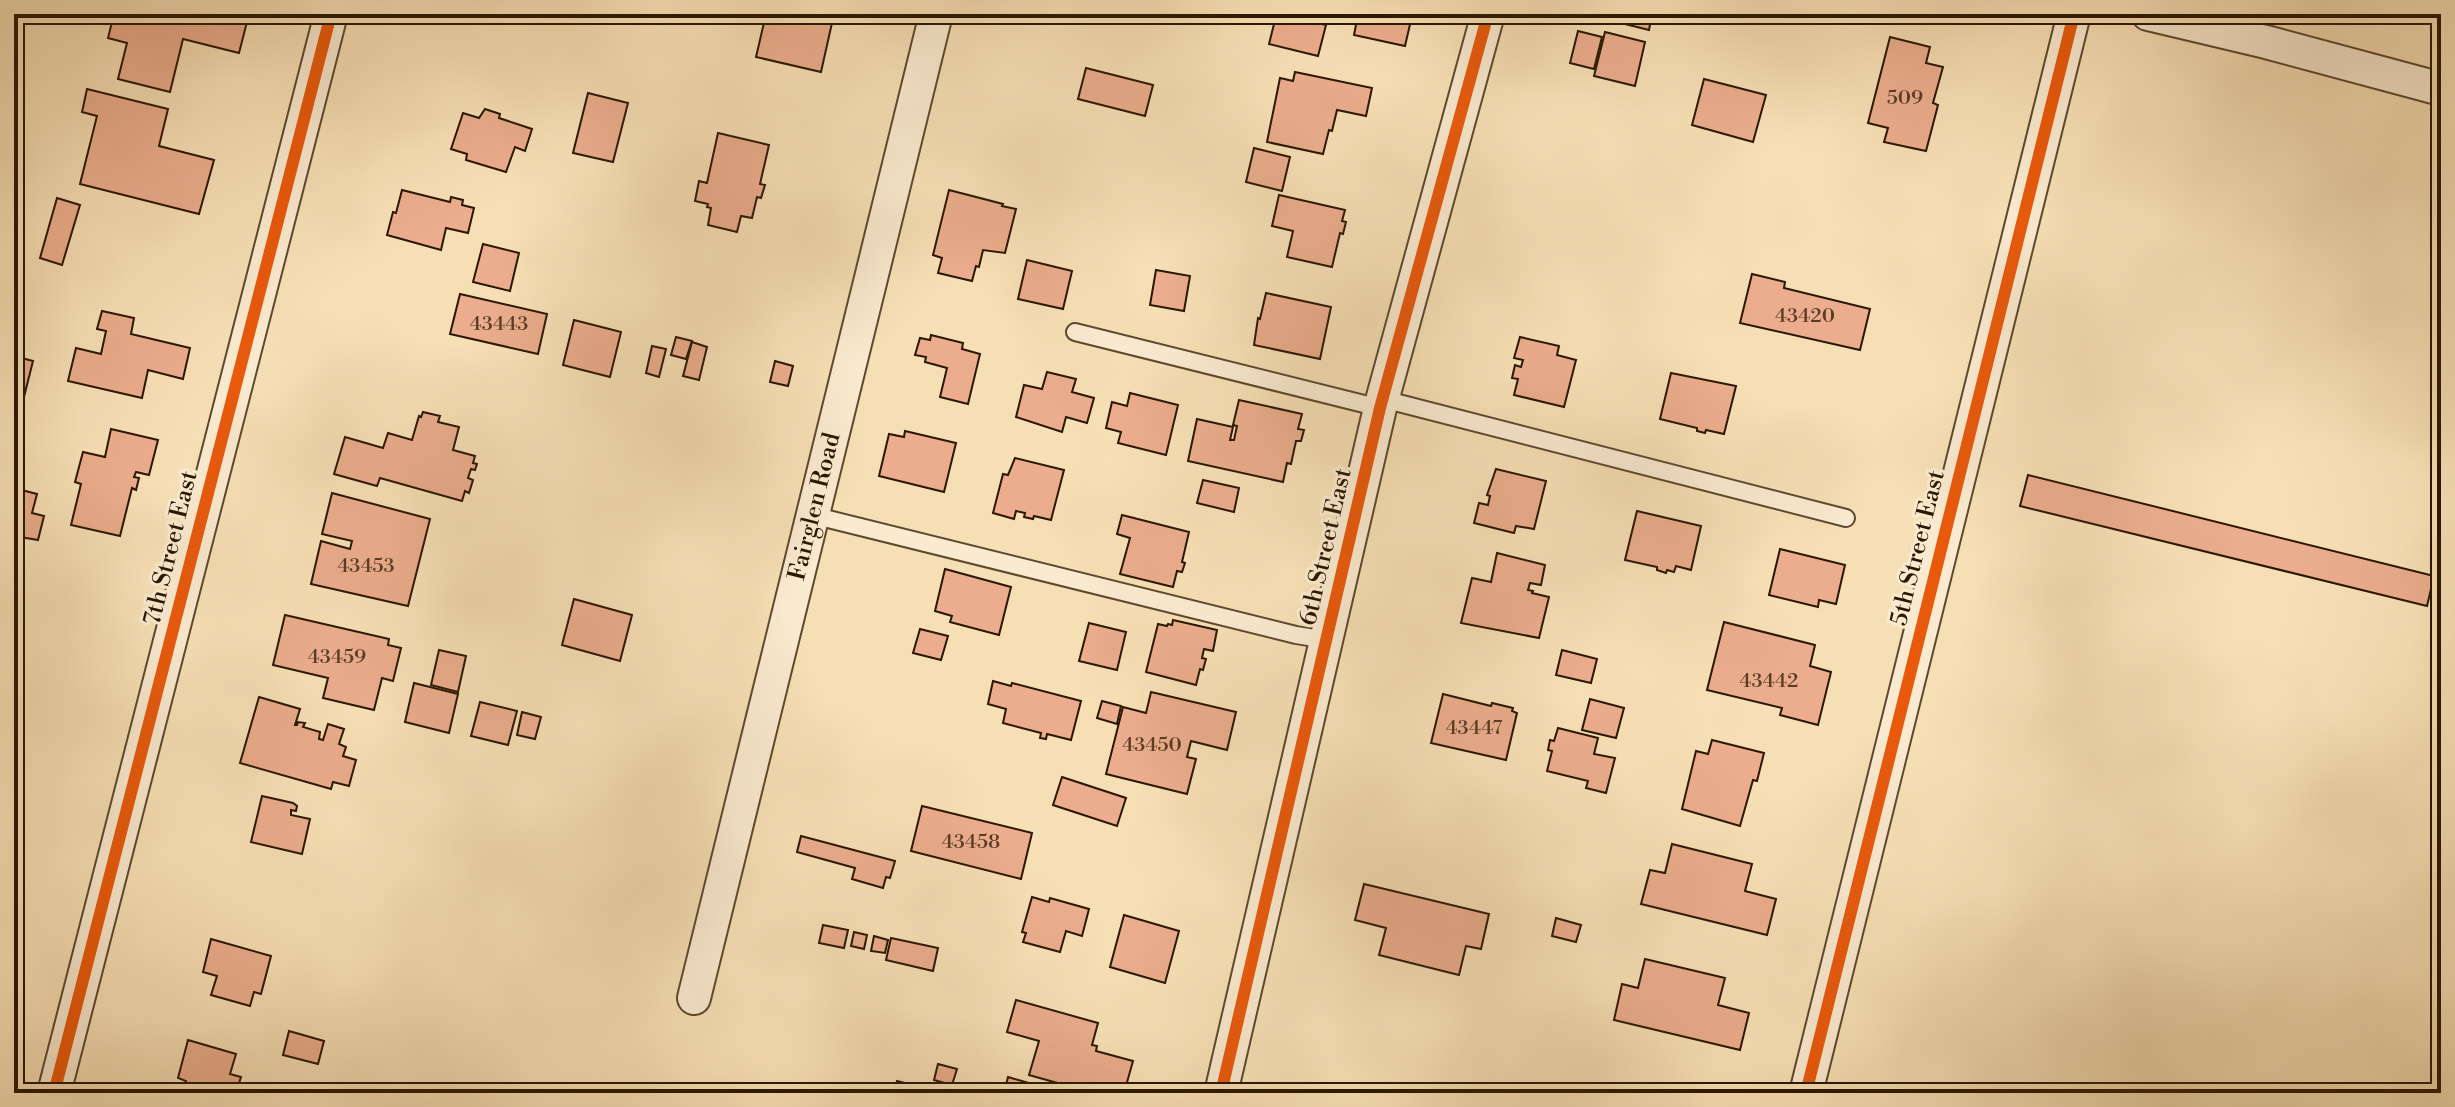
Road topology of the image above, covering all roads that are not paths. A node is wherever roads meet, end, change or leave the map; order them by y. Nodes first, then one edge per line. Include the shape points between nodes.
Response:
1 (331, 14) edge
2 (936, 14) edge
3 (1488, 14) edge
4 (2074, 14) edge
5 (2148, 14) edge
6 (2441, 89) edge
7 (1075, 332) dead end
8 (1382, 403) junction
9 (812, 515) junction
10 (1846, 518) dead end
11 (1327, 640) junction
12 (694, 998) dead end
13 (54, 1093) edge
14 (1221, 1093) edge
15 (1806, 1093) edge

1 - 13 street, 7th Street East
2 - 9 street, Fairglen Road
3 - 8 street, 6th Street East
4 - 15 street, 5th Street East
5 - 6 street
7 - 8 lane
8 - 10 lane
8 - 11 street, 6th Street East
9 - 11 lane
9 - 12 street, Fairglen Road
11 - 14 street, 6th Street East

